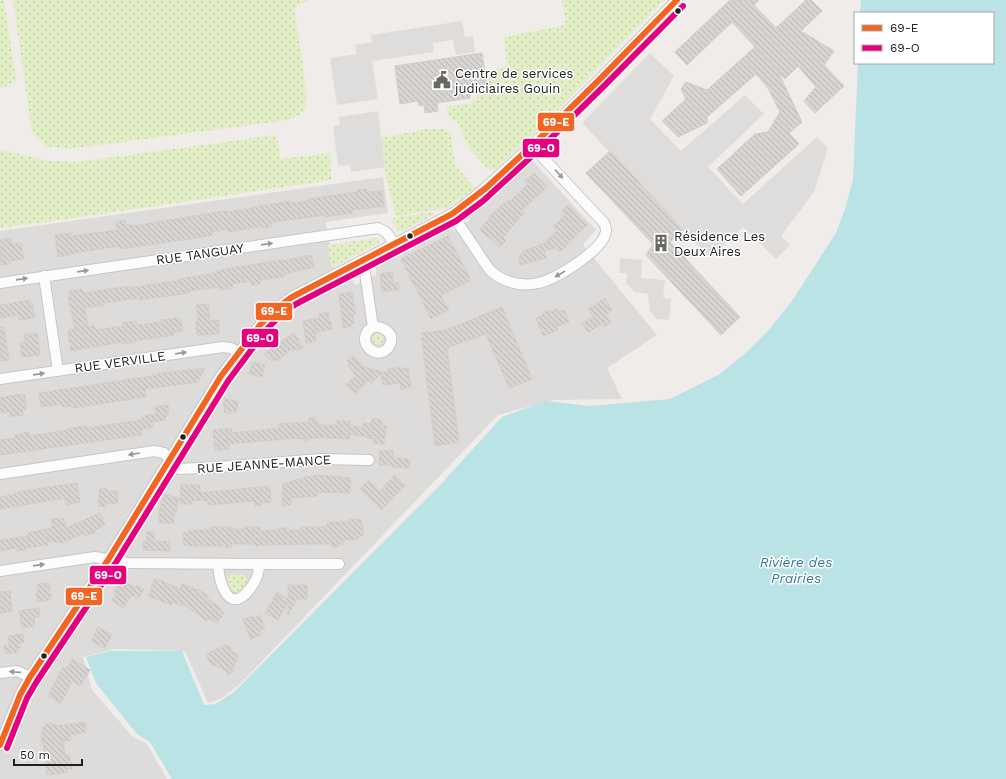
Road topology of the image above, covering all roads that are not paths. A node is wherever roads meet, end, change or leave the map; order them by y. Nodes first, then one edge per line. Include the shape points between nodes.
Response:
1 (677, 0) edge
2 (532, 146) junction
3 (452, 214) junction
4 (394, 243) junction
5 (361, 261) junction
6 (44, 276) junction
7 (0, 283) edge
8 (373, 327) dead end
9 (238, 352) junction
10 (58, 371) junction
11 (0, 379) edge
12 (170, 459) junction
13 (369, 460) dead end
14 (0, 474) edge
15 (108, 560) junction
16 (218, 564) junction
17 (259, 564) junction
18 (339, 564) dead end
19 (0, 571) edge
20 (0, 673) edge
21 (30, 676) junction
22 (0, 745) edge

1 - 2 street
2 - 3 street
2 -> 3 street via 604,223 604,237 585,256 546,281 528,284 508,281 496,276 489,269
3 - 4 street
4 - 5 street
6 -> 4 street, RUE TANGUAY via 378,228 386,232
5 - 8 street
5 - 9 street via 283,303 264,320
7 -> 6 street, RUE TANGUAY
6 - 10 street
10 -> 9 street, RUE VERVILLE via 223,347
9 - 12 street
11 -> 10 street, RUE VERVILLE
12 - 13 street, RUE JEANNE-MANCE via 180,469 316,459
12 -> 14 street, RUE JEANNE-MANCE via 164,453 154,451
12 - 15 street
15 - 16 street via 123,563
19 -> 15 street via 91,558
15 - 21 street
16 - 17 street
16 - 17 street via 222,584 228,596 235,600 245,595 254,584 258,577
17 - 18 street
21 -> 20 street via 17,671
21 - 22 street

